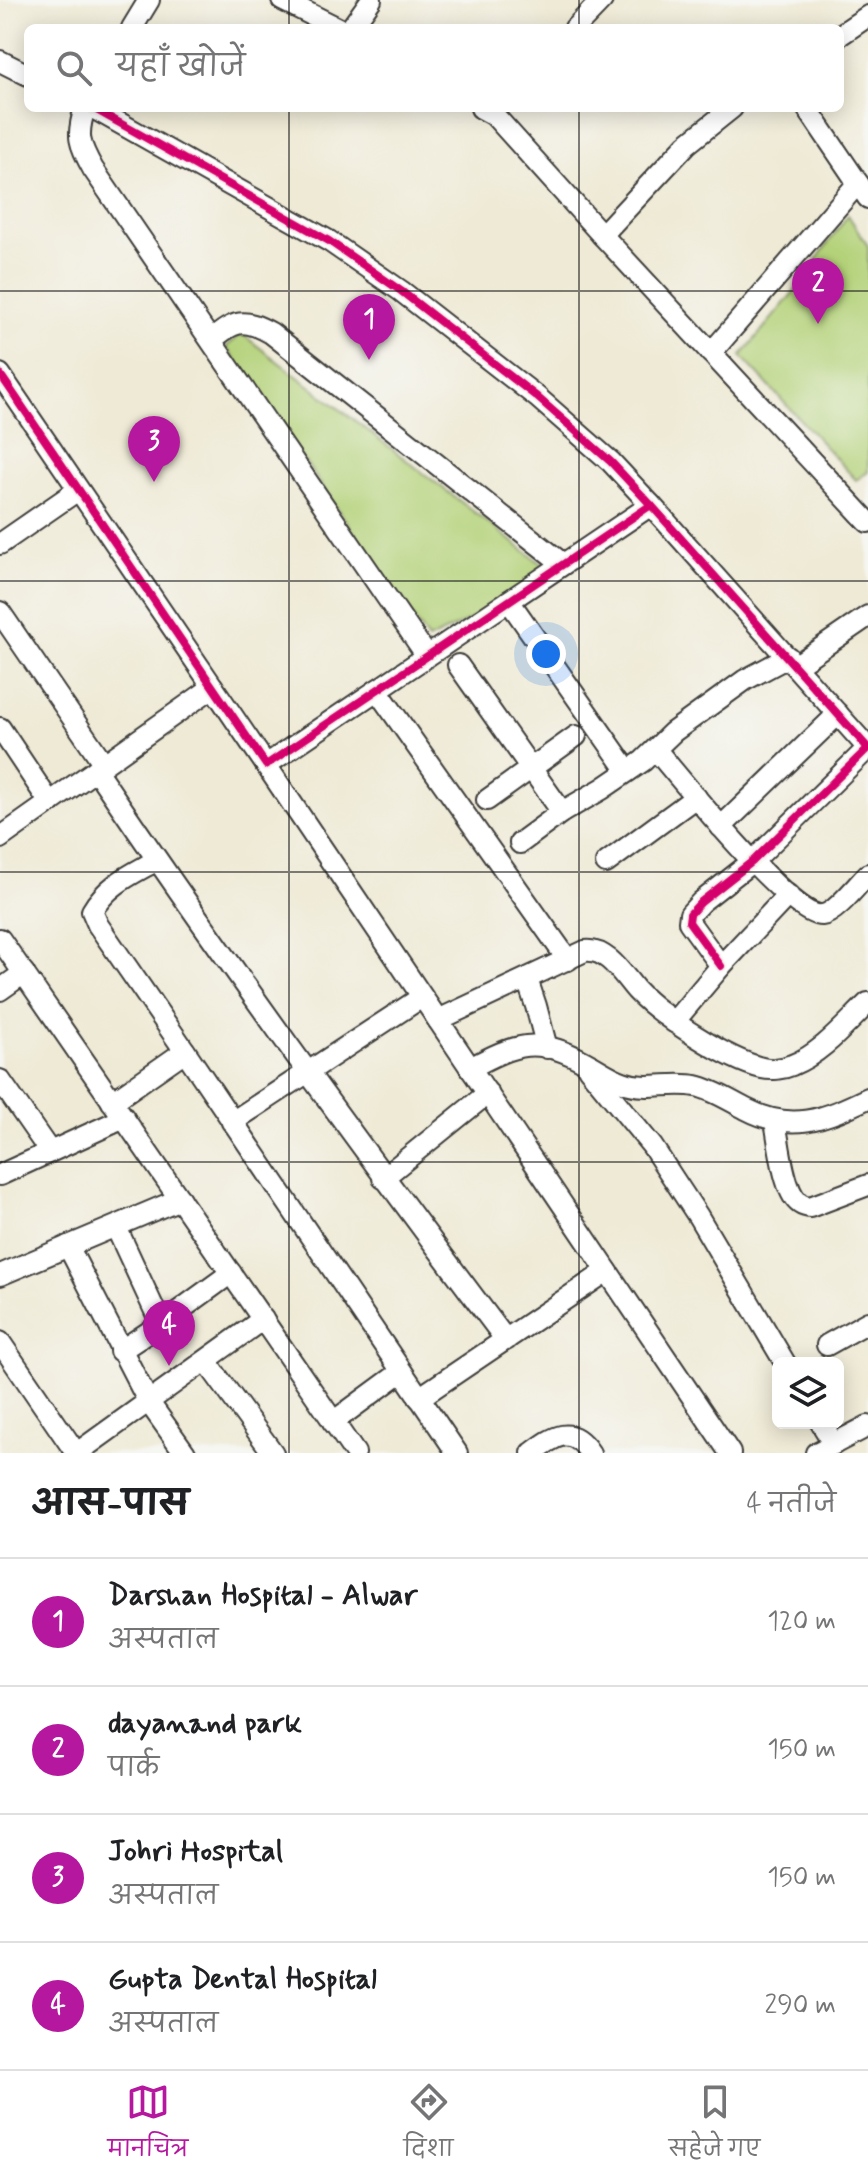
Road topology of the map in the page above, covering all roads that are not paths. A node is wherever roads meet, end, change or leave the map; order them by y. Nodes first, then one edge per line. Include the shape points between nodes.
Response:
1 (149, 0) edge
2 (282, 0) edge
3 (371, 0) edge
4 (602, 0) edge
5 (868, 16) edge
6 (134, 24) edge
7 (330, 24) edge
8 (354, 24) edge
9 (579, 24) edge
10 (844, 32) edge
11 (0, 61) edge
12 (24, 73) edge
13 (84, 112) edge
14 (100, 112) edge
15 (494, 112) edge
16 (727, 112) edge
17 (810, 112) edge
18 (863, 191) edge
19 (602, 235) junction
20 (212, 340) junction
21 (711, 353) junction
22 (0, 374) edge
23 (78, 490) junction
24 (651, 505) junction
25 (868, 522) edge
26 (0, 544) edge
27 (563, 564) junction
28 (509, 601) junction
29 (0, 612) edge
30 (868, 616) edge
31 (427, 656) junction
32 (792, 662) junction
33 (458, 665) dead end
34 (213, 687) junction
35 (377, 690) junction
36 (838, 714) junction
37 (0, 728) edge
38 (576, 736) dead end
39 (656, 750) junction
40 (266, 765) junction
41 (100, 767) junction
42 (531, 768) junction
43 (628, 771) junction
44 (696, 797) junction
45 (487, 800) dead end
46 (50, 803) junction
47 (562, 812) junction
48 (721, 827) junction
49 (0, 838) edge
50 (520, 843) dead end
51 (157, 860) junction
52 (753, 861) junction
53 (606, 863) dead end
54 (868, 874) edge
55 (788, 895) junction
56 (0, 939) edge
57 (568, 960) junction
58 (721, 966) junction
59 (24, 973) junction
60 (527, 979) junction
61 (0, 990) edge
62 (422, 997) junction
63 (868, 1003) edge
64 (438, 1020) junction
65 (674, 1022) junction
66 (547, 1048) junction
67 (185, 1051) junction
68 (581, 1059) junction
69 (470, 1068) junction
70 (307, 1073) junction
71 (0, 1080) edge
72 (488, 1093) junction
73 (868, 1098) edge
74 (118, 1110) junction
75 (775, 1121) junction
76 (232, 1122) junction
77 (50, 1152) junction
78 (0, 1175) edge
79 (383, 1178) junction
80 (868, 1185) edge
81 (180, 1199) junction
82 (116, 1227) junction
83 (68, 1246) junction
84 (607, 1271) junction
85 (231, 1273) junction
86 (0, 1275) edge
87 (263, 1319) junction
88 (868, 1322) edge
89 (161, 1324) junction
90 (506, 1340) junction
91 (0, 1342) edge
92 (827, 1345) dead end
93 (120, 1351) junction
94 (781, 1357) edge
95 (206, 1361) junction
96 (401, 1372) junction
97 (419, 1398) junction
98 (148, 1401) junction
99 (333, 1422) junction
100 (868, 1426) edge
101 (822, 1429) edge
102 (825, 1449) edge
103 (77, 1453) edge
104 (185, 1453) edge
105 (273, 1453) edge
106 (355, 1453) edge
107 (457, 1453) edge
108 (532, 1453) edge
109 (590, 1453) edge
110 (730, 1453) edge

1 - 6 street
2 - 7 street
3 - 8 street
4 - 9 street
5 - 10 street
11 - 12 street
13 - 20 street via 79,139 93,169
14 - 24 street via 329,241 401,291 562,417
15 - 19 street
16 - 19 street via 687,144
17 - 18 street
18 - 21 street
19 - 21 street
20 - 27 street via 239,322 271,333
20 - 31 street
21 - 25 street
22 - 23 street
23 - 26 street
23 - 34 street
24 - 27 street
24 - 32 street
27 - 28 street
28 - 31 street
28 - 43 street
29 - 41 street
30 - 32 street
31 - 35 street
32 - 36 street
32 - 39 street via 745,680
33 - 42 street
34 - 40 street
34 - 41 street
35 - 40 street
35 - 57 street
36 - 48 street
36 - 52 street via 868,748
37 - 46 street
38 - 42 street
39 - 43 street
39 - 44 street
40 - 62 street
41 - 46 street
41 - 51 street
42 - 45 street
42 - 47 street
43 - 47 street
44 - 48 street
44 - 53 street
46 - 49 street
47 - 50 street
48 - 52 street
51 - 67 street via 111,887 92,911
51 - 70 street
52 - 55 street
52 - 58 street via 690,914 689,922
54 - 55 street via 831,912 821,915
55 - 58 street
56 - 59 street
57 - 60 street
57 - 65 street via 585,951 602,954
58 - 65 street
59 - 61 street
59 - 74 street
60 - 64 street
60 - 66 street
62 - 64 street
62 - 70 street
63 - 65 street via 814,1053 776,1069 745,1062
64 - 69 street
66 - 68 street
66 - 69 street via 519,1046
67 - 74 street
67 - 76 street
68 - 75 street via 623,1082 700,1087
68 - 94 street via 652,1146
69 - 72 street
70 - 76 street
70 - 79 street
71 - 77 street
72 - 79 street
72 - 84 street
73 - 75 street via 805,1121
74 - 77 street
74 - 81 street
75 - 80 street via 788,1185 800,1204 810,1207
76 - 96 street
77 - 78 street
79 - 90 street
81 - 82 street
81 - 85 street
82 - 83 street
82 - 89 street
83 - 86 street
83 - 93 street
84 - 90 street
84 - 110 street
85 - 87 street
85 - 89 street
87 - 95 street
87 - 99 street
88 - 92 street
89 - 93 street
90 - 97 street
91 - 103 street
93 - 98 street
95 - 98 street
95 - 105 street
96 - 97 street
96 - 99 street
97 - 107 street
98 - 103 street
98 - 104 street
99 - 106 street
100 - 102 street
101 - 102 street
108 - 109 street via 562,1435 583,1442

